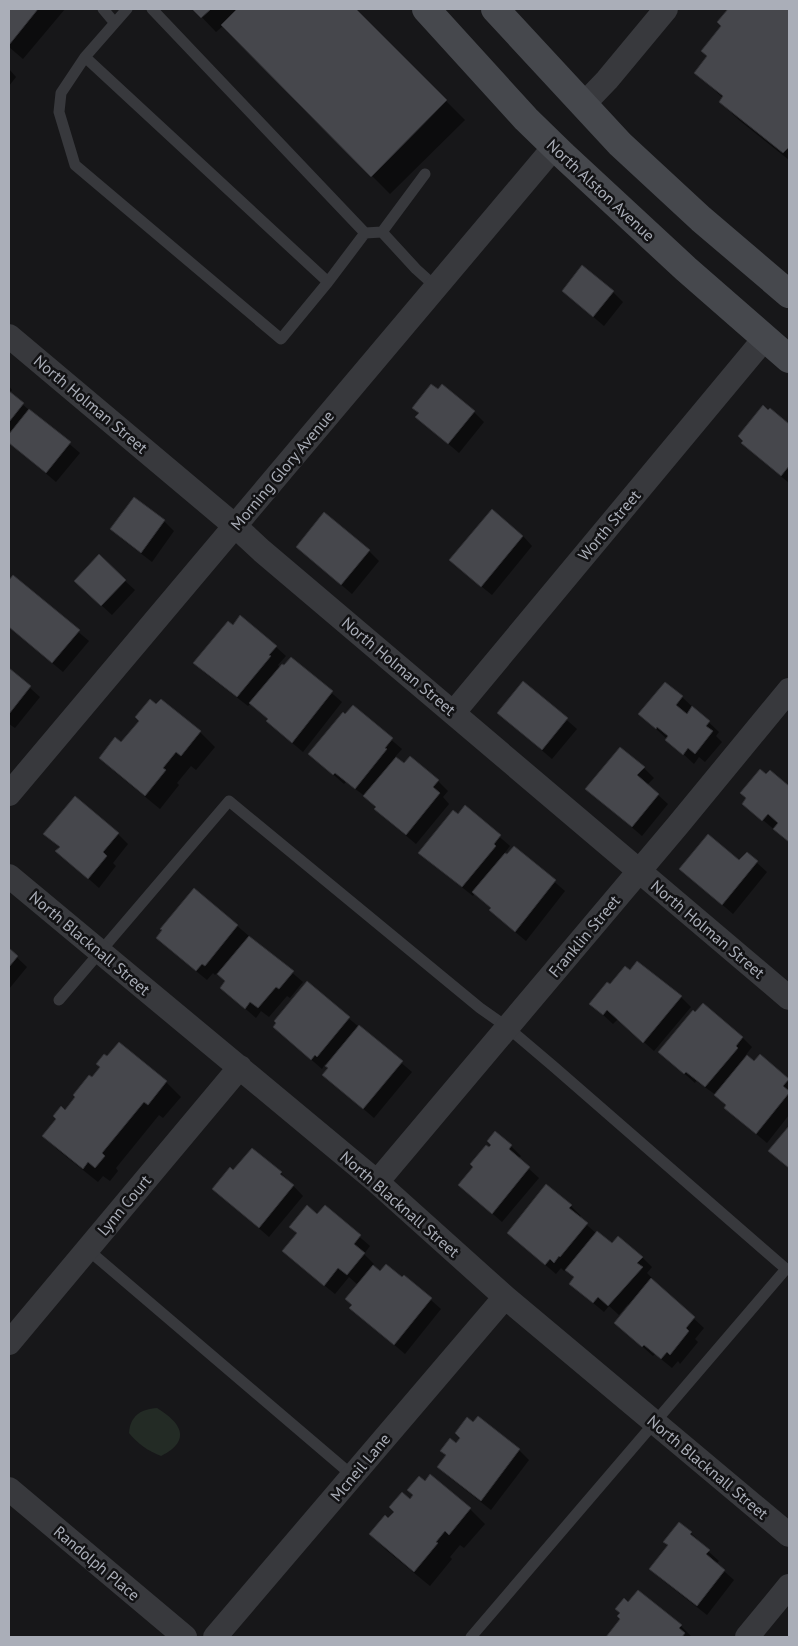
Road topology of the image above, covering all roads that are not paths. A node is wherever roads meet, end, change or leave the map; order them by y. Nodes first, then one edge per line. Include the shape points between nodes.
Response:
1 (104, 9) edge
2 (127, 9) edge
3 (152, 9) edge
4 (426, 9) edge
5 (495, 9) edge
6 (666, 9) edge
7 (114, 22) junction
8 (85, 57) junction
9 (583, 105) junction
10 (555, 146) junction
11 (425, 174) dead end
12 (382, 232) junction
13 (365, 233) junction
14 (328, 282) junction
15 (436, 287) junction
16 (789, 294) edge
17 (9, 336) edge
18 (765, 338) junction
19 (789, 358) edge
20 (235, 526) junction
21 (789, 690) edge
22 (454, 712) junction
23 (9, 794) edge
24 (639, 872) junction
25 (9, 876) edge
26 (100, 951) junction
27 (789, 998) edge
28 (59, 1000) dead end
29 (507, 1028) junction
30 (240, 1067) junction
31 (377, 1182) junction
32 (87, 1249) junction
33 (505, 1297) junction
34 (9, 1343) edge
35 (655, 1423) junction
36 (353, 1476) junction
37 (9, 1489) edge
38 (789, 1535) edge
39 (789, 1586) edge
40 (185, 1637) edge
41 (215, 1637) edge
42 (471, 1637) edge
43 (747, 1637) edge

1 - 7 lane
2 - 7 lane
3 - 13 lane
4 - 10 main road, North Alston Avenue
5 - 9 main road
6 - 9 street
7 - 8 lane
8 - 14 lane
8 - 14 lane via 61,93 59,112 75,165 282,340
9 - 16 main road via 680,200
10 - 15 street, Morning Glory Avenue
10 - 18 main road, North Alston Avenue via 686,270
11 - 12 lane
12 - 13 lane
12 - 15 lane
13 - 14 lane
15 - 20 street, Morning Glory Avenue
17 - 20 street, North Holman Street
18 - 19 main road, North Alston Avenue
18 - 22 street, Worth Street
20 - 22 street, North Holman Street
20 - 23 street, Morning Glory Avenue
21 - 24 street, Franklin Street
22 - 24 street, North Holman Street
24 - 27 street, North Holman Street
24 - 29 street, Franklin Street
25 - 26 street, North Blacknall Street
26 - 28 lane
26 - 29 lane via 229,801
26 - 30 street, North Blacknall Street
29 - 31 street, Franklin Street
29 - 35 lane via 786,1269
30 - 31 street, North Blacknall Street
30 - 32 street, Lynn Court
31 - 33 street, North Blacknall Street
32 - 34 street, Lynn Court
32 - 36 lane
33 - 35 street, North Blacknall Street
33 - 36 street, Mcneil Lane
35 - 38 street, North Blacknall Street
35 - 42 lane
36 - 41 street, Mcneil Lane
37 - 40 street, Randolph Place
39 - 43 street

